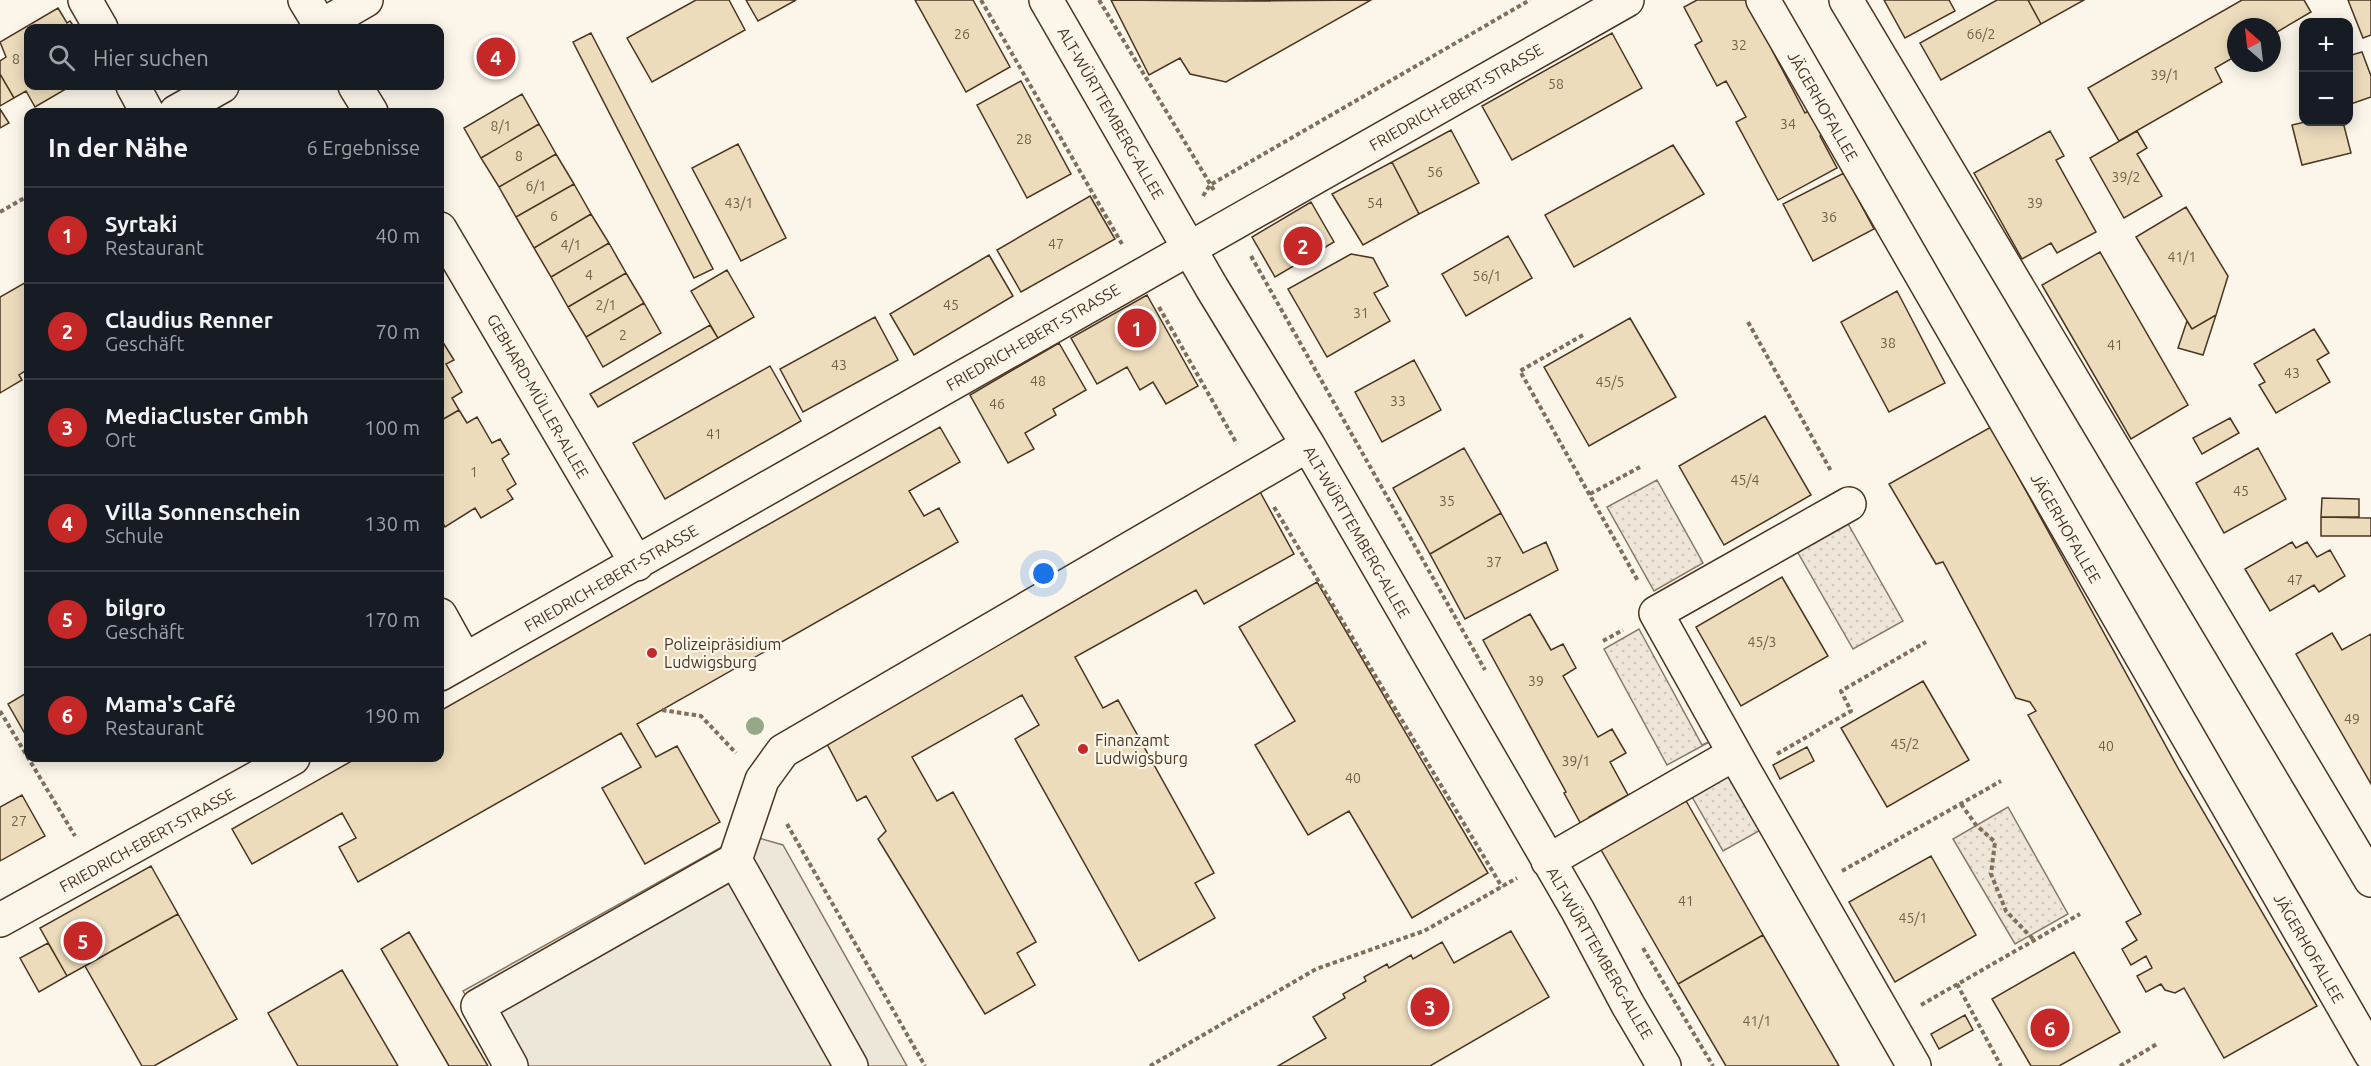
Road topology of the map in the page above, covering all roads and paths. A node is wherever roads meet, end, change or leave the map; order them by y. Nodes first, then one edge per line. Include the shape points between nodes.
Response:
1 (85, 0) edge
2 (366, 0) edge
3 (981, 0) edge
4 (1046, 0) edge
5 (1099, 0) edge
6 (1627, 0) edge
7 (1762, 0) edge
8 (1846, 0) edge
9 (316, 21) edge
10 (99, 24) edge
11 (135, 90) edge
12 (215, 90) edge
13 (357, 90) edge
14 (145, 108) edge
15 (183, 108) edge
16 (369, 108) edge
17 (24, 198) edge
18 (0, 212) edge
19 (1233, 224) junction
20 (444, 236) edge
21 (1189, 249) junction
22 (1141, 276) junction
23 (1748, 322) dead end
24 (1583, 335) dead end
25 (1308, 445) junction
26 (1640, 467) dead end
27 (1255, 476) junction
28 (1590, 494) junction
29 (1849, 504) joint
30 (637, 564) junction
31 (1656, 613) junction
32 (444, 632) edge
33 (1926, 642) dead end
34 (452, 667) edge
35 (1489, 677) dead end
36 (662, 710) dead end
37 (0, 711) edge
38 (24, 752) edge
39 (30, 762) edge
40 (286, 762) edge
41 (1740, 763) junction
42 (762, 780) junction
43 (2001, 781) dead end
44 (1961, 804) junction
45 (735, 861) junction
46 (1548, 861) junction
47 (94, 870) junction
48 (2371, 880) edge
49 (1502, 887) junction
50 (1811, 889) junction
51 (2080, 914) dead end
52 (0, 920) edge
53 (2034, 940) junction
54 (1640, 944) dead end
55 (1957, 984) junction
56 (1889, 1023) junction
57 (2157, 1044) dead end
58 (2371, 1054) edge
59 (511, 1066) edge
60 (851, 1066) edge
61 (925, 1066) edge
62 (1150, 1066) edge
63 (1664, 1066) edge
64 (1713, 1066) edge
65 (1914, 1066) edge
66 (2001, 1066) edge
67 (2120, 1066) edge

1 - 10 street
2 - 9 street
3 - 22 path
4 - 21 street, ALT-WÜRTTEMBERG-ALLEE
5 - 19 path
6 - 19 street, FRIEDRICH-EBERT-STRASSE
7 - 58 street, JÄGERHOFALLEE
8 - 48 street
11 - 14 street
12 - 15 street
13 - 16 street
17 - 18 path
19 - 21 street, FRIEDRICH-EBERT-STRASSE
19 - 35 path
20 - 30 street, GEBHARD-MÜLLER-ALLEE
21 - 22 street, FRIEDRICH-EBERT-STRASSE
21 - 25 street, ALT-WÜRTTEMBERG-ALLEE
22 - 27 path
22 - 30 street, FRIEDRICH-EBERT-STRASSE
23 - 29 path
24 - 28 path via 1520,371
25 - 27 street
25 - 46 street, ALT-WÜRTTEMBERG-ALLEE
26 - 28 path
27 - 42 street via 783,751
27 - 49 path
28 - 31 path
29 - 31 street
30 - 34 street, FRIEDRICH-EBERT-STRASSE
31 - 41 street
32 - 34 street
33 - 41 path via 1841,691 1851,711
36 - 42 path via 701,716
37 - 38 path
39 - 47 path
40 - 47 street, FRIEDRICH-EBERT-STRASSE
41 - 46 street
41 - 50 street
42 - 45 street
42 - 61 path
43 - 44 path
44 - 50 path
44 - 53 path via 1995,842 1991,874 2006,910
45 - 59 street via 478,1006
45 - 60 street
46 - 49 path
46 - 63 street, ALT-WÜRTTEMBERG-ALLEE
47 - 52 street, FRIEDRICH-EBERT-STRASSE
49 - 62 path via 1424,931 1316,969
50 - 56 street
51 - 53 path
53 - 55 path
54 - 64 path
55 - 56 path
55 - 66 path
56 - 65 street
57 - 67 path

